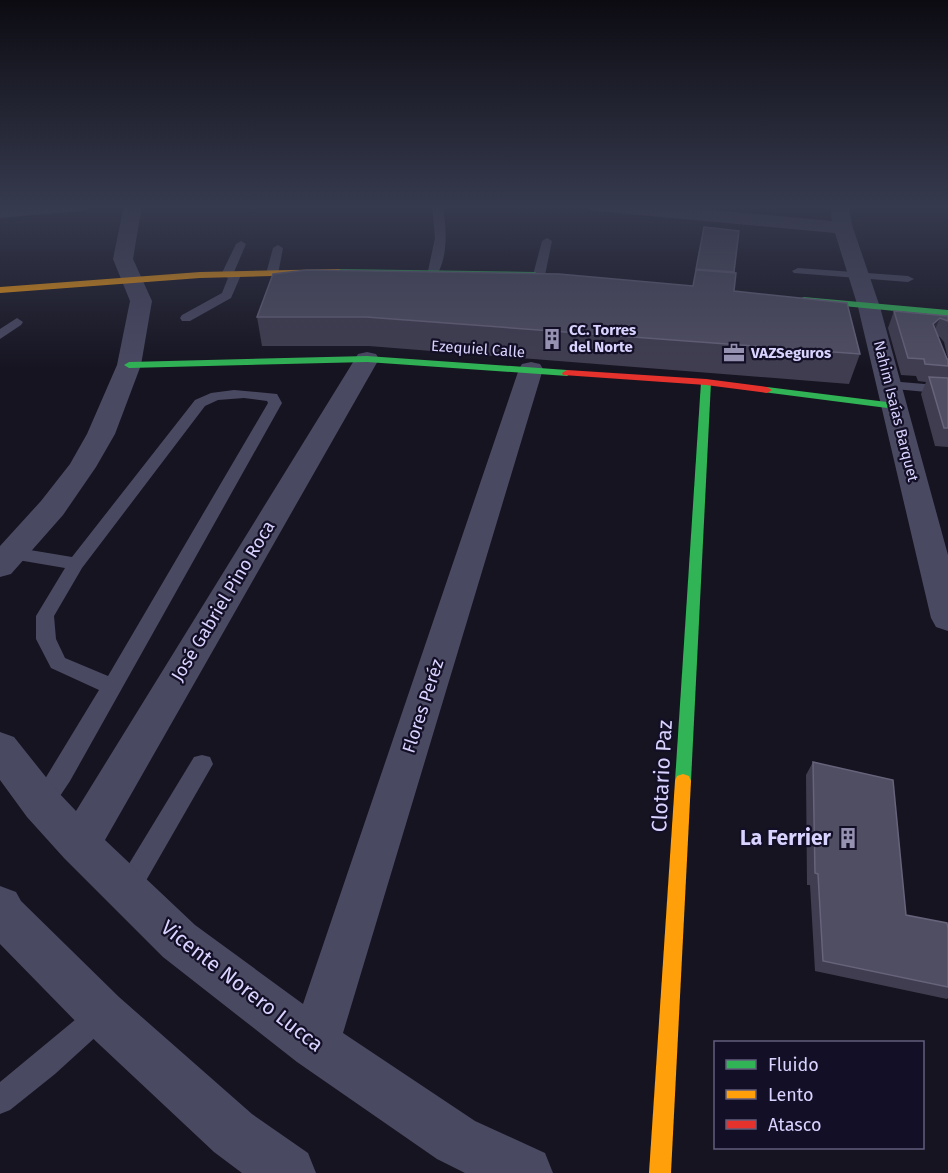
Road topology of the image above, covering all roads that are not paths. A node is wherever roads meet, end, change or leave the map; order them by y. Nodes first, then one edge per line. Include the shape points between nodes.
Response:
1 (123, 260) edge
2 (236, 260) edge
3 (275, 260) edge
4 (437, 260) edge
5 (546, 260) edge
6 (854, 260) edge
7 (434, 271) junction
8 (798, 271) dead end
9 (272, 274) junction
10 (231, 275) junction
11 (545, 275) joint
12 (859, 276) junction
13 (130, 279) junction
14 (908, 279) dead end
15 (0, 290) edge
16 (789, 299) edge
17 (869, 307) junction
18 (948, 314) edge
19 (186, 318) dead end
20 (17, 322) dead end
21 (0, 335) edge
22 (367, 359) junction
23 (129, 365) junction
24 (531, 369) junction
25 (706, 382) junction
26 (948, 390) edge
27 (892, 395) junction
28 (6, 559) edge
29 (76, 564) junction
30 (946, 601) edge
31 (112, 687) junction
32 (0, 749) edge
33 (202, 764) dead end
34 (42, 804) junction
35 (79, 844) junction
36 (127, 890) junction
37 (0, 908) edge
38 (102, 1014) junction
39 (315, 1044) junction
40 (0, 1100) edge
41 (288, 1173) edge
42 (525, 1173) edge
43 (660, 1173) edge

1 - 13 street
2 - 10 lane
3 - 9 lane
4 - 7 lane
5 - 11 lane
6 - 12 street, Nahim Isaías Barquet
7 - 9 street
7 - 11 street
8 - 12 lane
9 - 10 street
10 - 13 street
10 - 19 lane via 228,295
12 - 14 lane
12 - 17 street, Nahim Isaías Barquet
13 - 15 street
13 - 23 street via 141,301
16 - 17 street
17 - 18 street
17 - 27 street, Nahim Isaías Barquet
20 - 21 lane
22 - 23 street, Ezequiel Calle
22 - 24 street, Ezequiel Calle
22 - 35 street, José Gabriel Pino Roca
23 - 28 street via 101,434 82,467
24 - 25 street, Ezequiel Calle
24 - 39 street, Flores Peréz
25 - 27 street, Ezequiel Calle
25 - 43 street, Clotario Paz
26 - 27 lane
27 - 30 street, Nahim Isaías Barquet
28 - 29 lane
29 - 31 lane via 45,616 46,639 58,663
29 - 31 lane via 209,396 272,398 275,404
31 - 34 lane
32 - 34 street, Vicente Norero Lucca
33 - 36 lane
34 - 35 street, Vicente Norero Lucca
35 - 36 street, Vicente Norero Lucca
36 - 39 street, Vicente Norero Lucca via 179,941
37 - 38 street
38 - 40 lane
38 - 41 street via 233,1133
39 - 42 street, Vicente Norero Lucca via 456,1140

